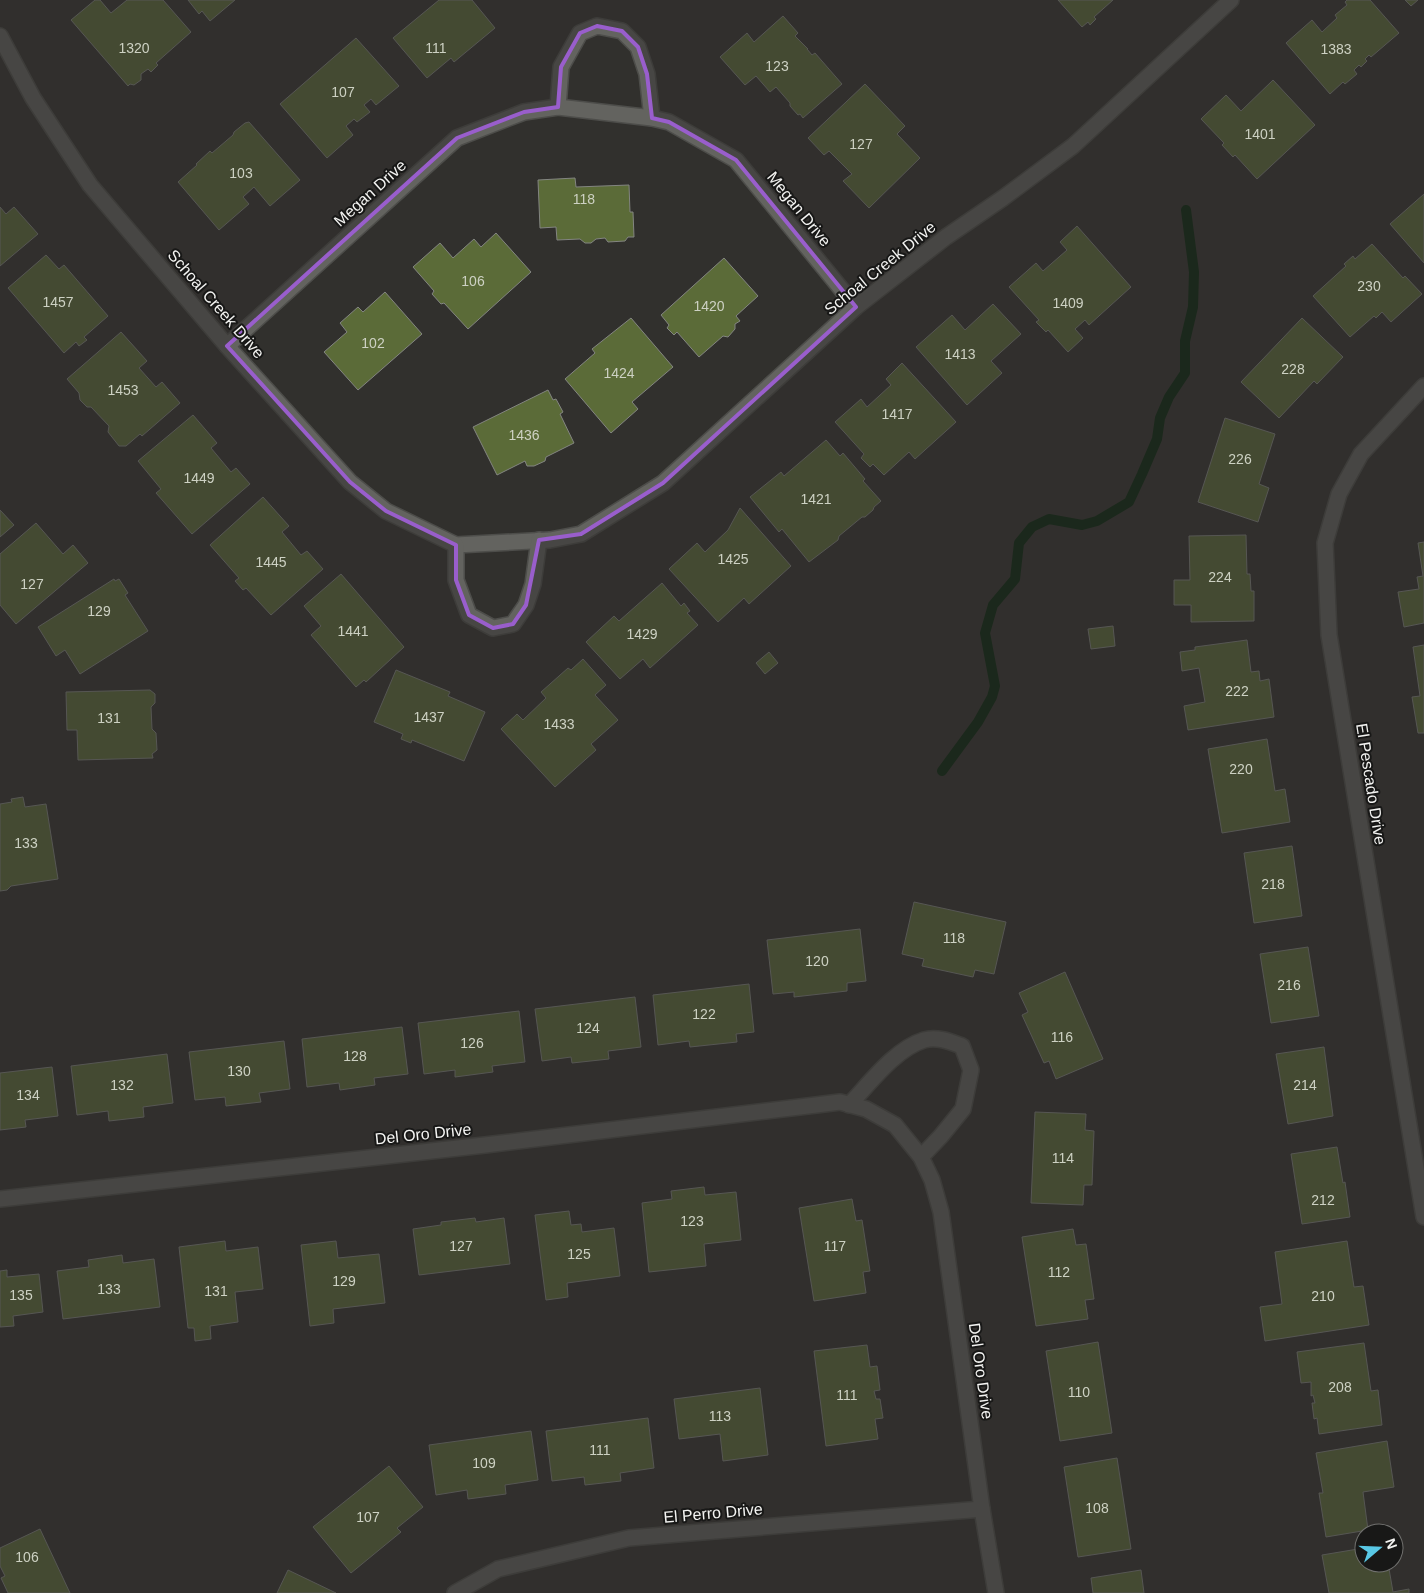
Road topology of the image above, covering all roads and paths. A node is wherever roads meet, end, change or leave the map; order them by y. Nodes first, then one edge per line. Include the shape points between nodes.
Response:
1 (1228, 1) edge
2 (0, 36) edge
3 (558, 107) junction
4 (652, 118) junction
5 (856, 307) junction
6 (227, 346) junction
7 (1424, 386) edge
8 (539, 540) junction
9 (456, 545) junction
10 (849, 1105) junction
11 (921, 1157) junction
12 (0, 1199) edge
13 (1424, 1217) edge
14 (982, 1509) junction
15 (455, 1593) edge
16 (996, 1593) edge

1 - 5 street, Schoal Creek Drive via 1073,146 946,237
2 - 6 street, Schoal Creek Drive via 33,98 90,185
3 - 4 street, Megan Drive
3 - 4 street via 561,67 580,33 597,26 622,31 638,47 647,74
3 - 6 street, Megan Drive via 524,112 458,138
4 - 5 street, Megan Drive via 670,122 736,160
5 - 8 street, Schoal Creek Drive via 663,484 581,534
6 - 9 street, Schoal Creek Drive via 350,482 386,511
7 - 13 street, El Pescado Drive via 1360,454 1339,494 1325,543 1329,635
8 - 9 street, Schoal Creek Drive
8 - 9 street via 533,584 526,605 513,624 493,628 469,614 456,580
10 - 11 street, Del Oro Drive via 895,1125
10 - 11 street via 899,1053 926,1039 962,1046 971,1070 963,1108
10 - 12 street, Del Oro Drive via 840,1102
11 - 14 street, Del Oro Drive via 941,1212
14 - 15 street, El Perro Drive via 629,1538 498,1570
14 - 16 street, Del Oro Drive

